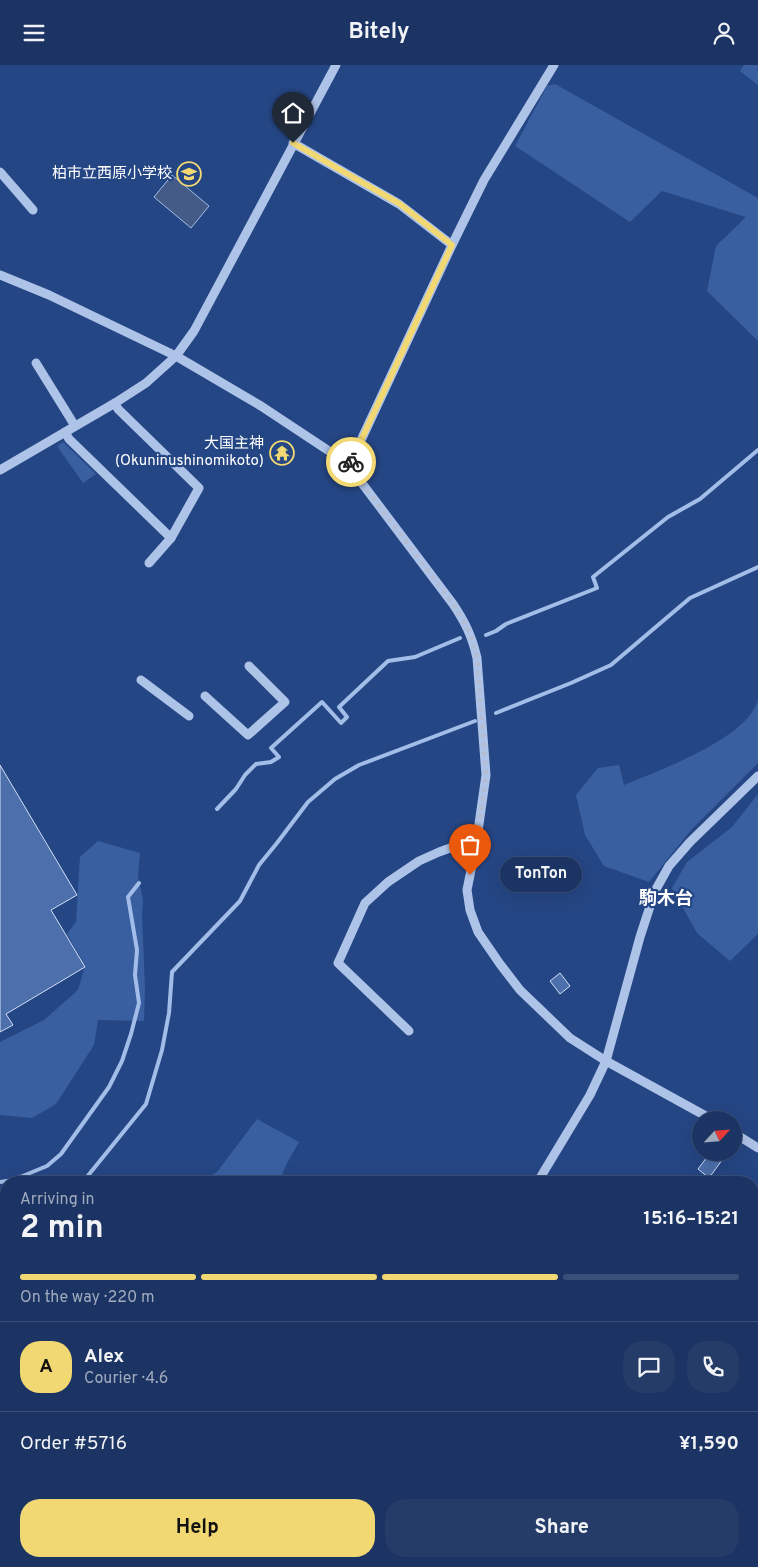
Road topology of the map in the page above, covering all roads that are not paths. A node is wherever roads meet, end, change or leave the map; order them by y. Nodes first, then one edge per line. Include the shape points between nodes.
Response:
1 (336, 65) edge
2 (554, 65) edge
3 (293, 143) junction
4 (0, 172) edge
5 (34, 210) dead end
6 (452, 245) junction
7 (0, 275) edge
8 (176, 356) junction
9 (36, 363) dead end
10 (115, 403) junction
11 (75, 426) junction
12 (65, 432) junction
13 (349, 466) junction
14 (0, 470) edge
15 (170, 538) junction
16 (149, 563) dead end
17 (249, 666) dead end
18 (141, 680) dead end
19 (205, 696) dead end
20 (189, 716) dead end
21 (758, 776) edge
22 (476, 845) junction
23 (409, 1031) dead end
24 (606, 1061) junction
25 (697, 1111) edge
26 (742, 1138) edge
27 (758, 1148) edge
28 (541, 1176) edge

1 - 3 street
2 - 6 street via 484,180
3 - 6 street via 400,204
3 - 8 street via 194,331
4 - 5 street
6 - 13 street
7 - 8 street
8 - 10 street via 146,383
8 - 13 street via 261,406
9 - 11 street
10 - 11 street
10 - 15 street via 199,488
11 - 12 street
12 - 14 street
12 - 15 street
13 - 22 street via 453,604 470,632 477,658 486,775
15 - 16 street
17 - 19 street via 285,703 248,735
18 - 20 street
21 - 24 street via 669,866 656,891 640,937
22 - 23 street via 464,843 440,852 419,861 388,882 365,903 338,963
22 - 24 street via 467,890 478,932 520,990 541,1012 570,1038
24 - 25 street
24 - 28 street via 590,1095
26 - 27 street

